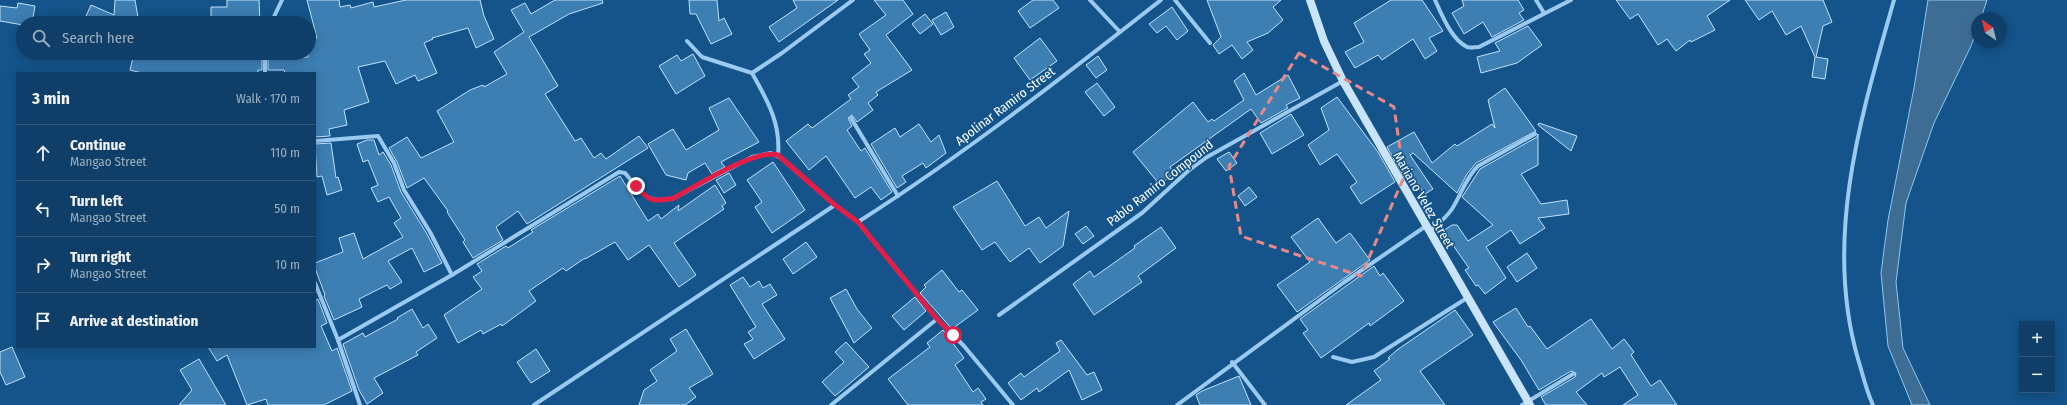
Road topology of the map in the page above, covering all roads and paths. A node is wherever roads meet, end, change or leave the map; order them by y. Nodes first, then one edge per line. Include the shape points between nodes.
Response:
1 (282, 0) edge
2 (853, 0) edge
3 (1090, 0) edge
4 (1161, 0) edge
5 (1176, 0) edge
6 (1310, 0) edge
7 (1435, 0) edge
8 (1536, 0) edge
9 (1571, 0) edge
10 (1894, 0) edge
11 (1544, 13) junction
12 (274, 16) edge
13 (1120, 32) junction
14 (687, 41) dead end
15 (1210, 43) dead end
16 (265, 60) edge
17 (264, 72) edge
18 (752, 73) junction
19 (1343, 81) junction
20 (851, 118) dead end
21 (1535, 134) dead end
22 (316, 141) edge
23 (778, 155) junction
24 (898, 196) junction
25 (835, 205) junction
26 (858, 222) junction
27 (1427, 229) junction
28 (452, 275) junction
29 (316, 285) edge
30 (1467, 298) junction
31 (998, 315) dead end
32 (937, 319) junction
33 (338, 340) junction
34 (1333, 357) dead end
35 (1232, 362) junction
36 (1574, 374) dead end
37 (1527, 404) edge
38 (360, 405) edge
39 (534, 405) edge
40 (831, 405) edge
41 (1013, 405) edge
42 (1177, 405) edge
43 (1264, 405) edge
44 (1874, 405) edge

1 - 12 street
2 - 18 street
3 - 13 street
4 - 13 street, Apolinar Ramiro Street
5 - 15 street
6 - 19 street, Mariano Velez Street via 1324,41
7 - 11 street via 1452,32 1468,48 1479,47
8 - 11 street
9 - 11 street
10 - 44 street via 1865,106 1850,176 1845,227 1846,300 1853,342
13 - 24 street, Apolinar Ramiro Street via 994,128
14 - 18 street via 702,58
16 - 17 street
18 - 23 street via 773,113 779,140
19 - 27 street, Mariano Velez Street
19 - 31 street, Pablo Ramiro Compound via 1207,157 1142,213
20 - 24 street
21 - 27 street via 1478,166 1442,221
22 - 28 street via 378,136 394,163 404,190
23 - 25 street
23 - 28 street via 771,153 752,157 674,198 661,201 646,197 625,173 619,172
24 - 26 street, Apolinar Ramiro Street
25 - 26 street
25 - 39 street
26 - 32 street
27 - 30 street, Mariano Velez Street
27 - 35 street via 1342,283
28 - 33 street
29 - 33 street
30 - 34 street via 1374,357 1352,362
30 - 37 street, Mariano Velez Street
32 - 40 street
32 - 41 street via 964,346
33 - 38 street
35 - 42 street
35 - 43 street
36 - 37 street

